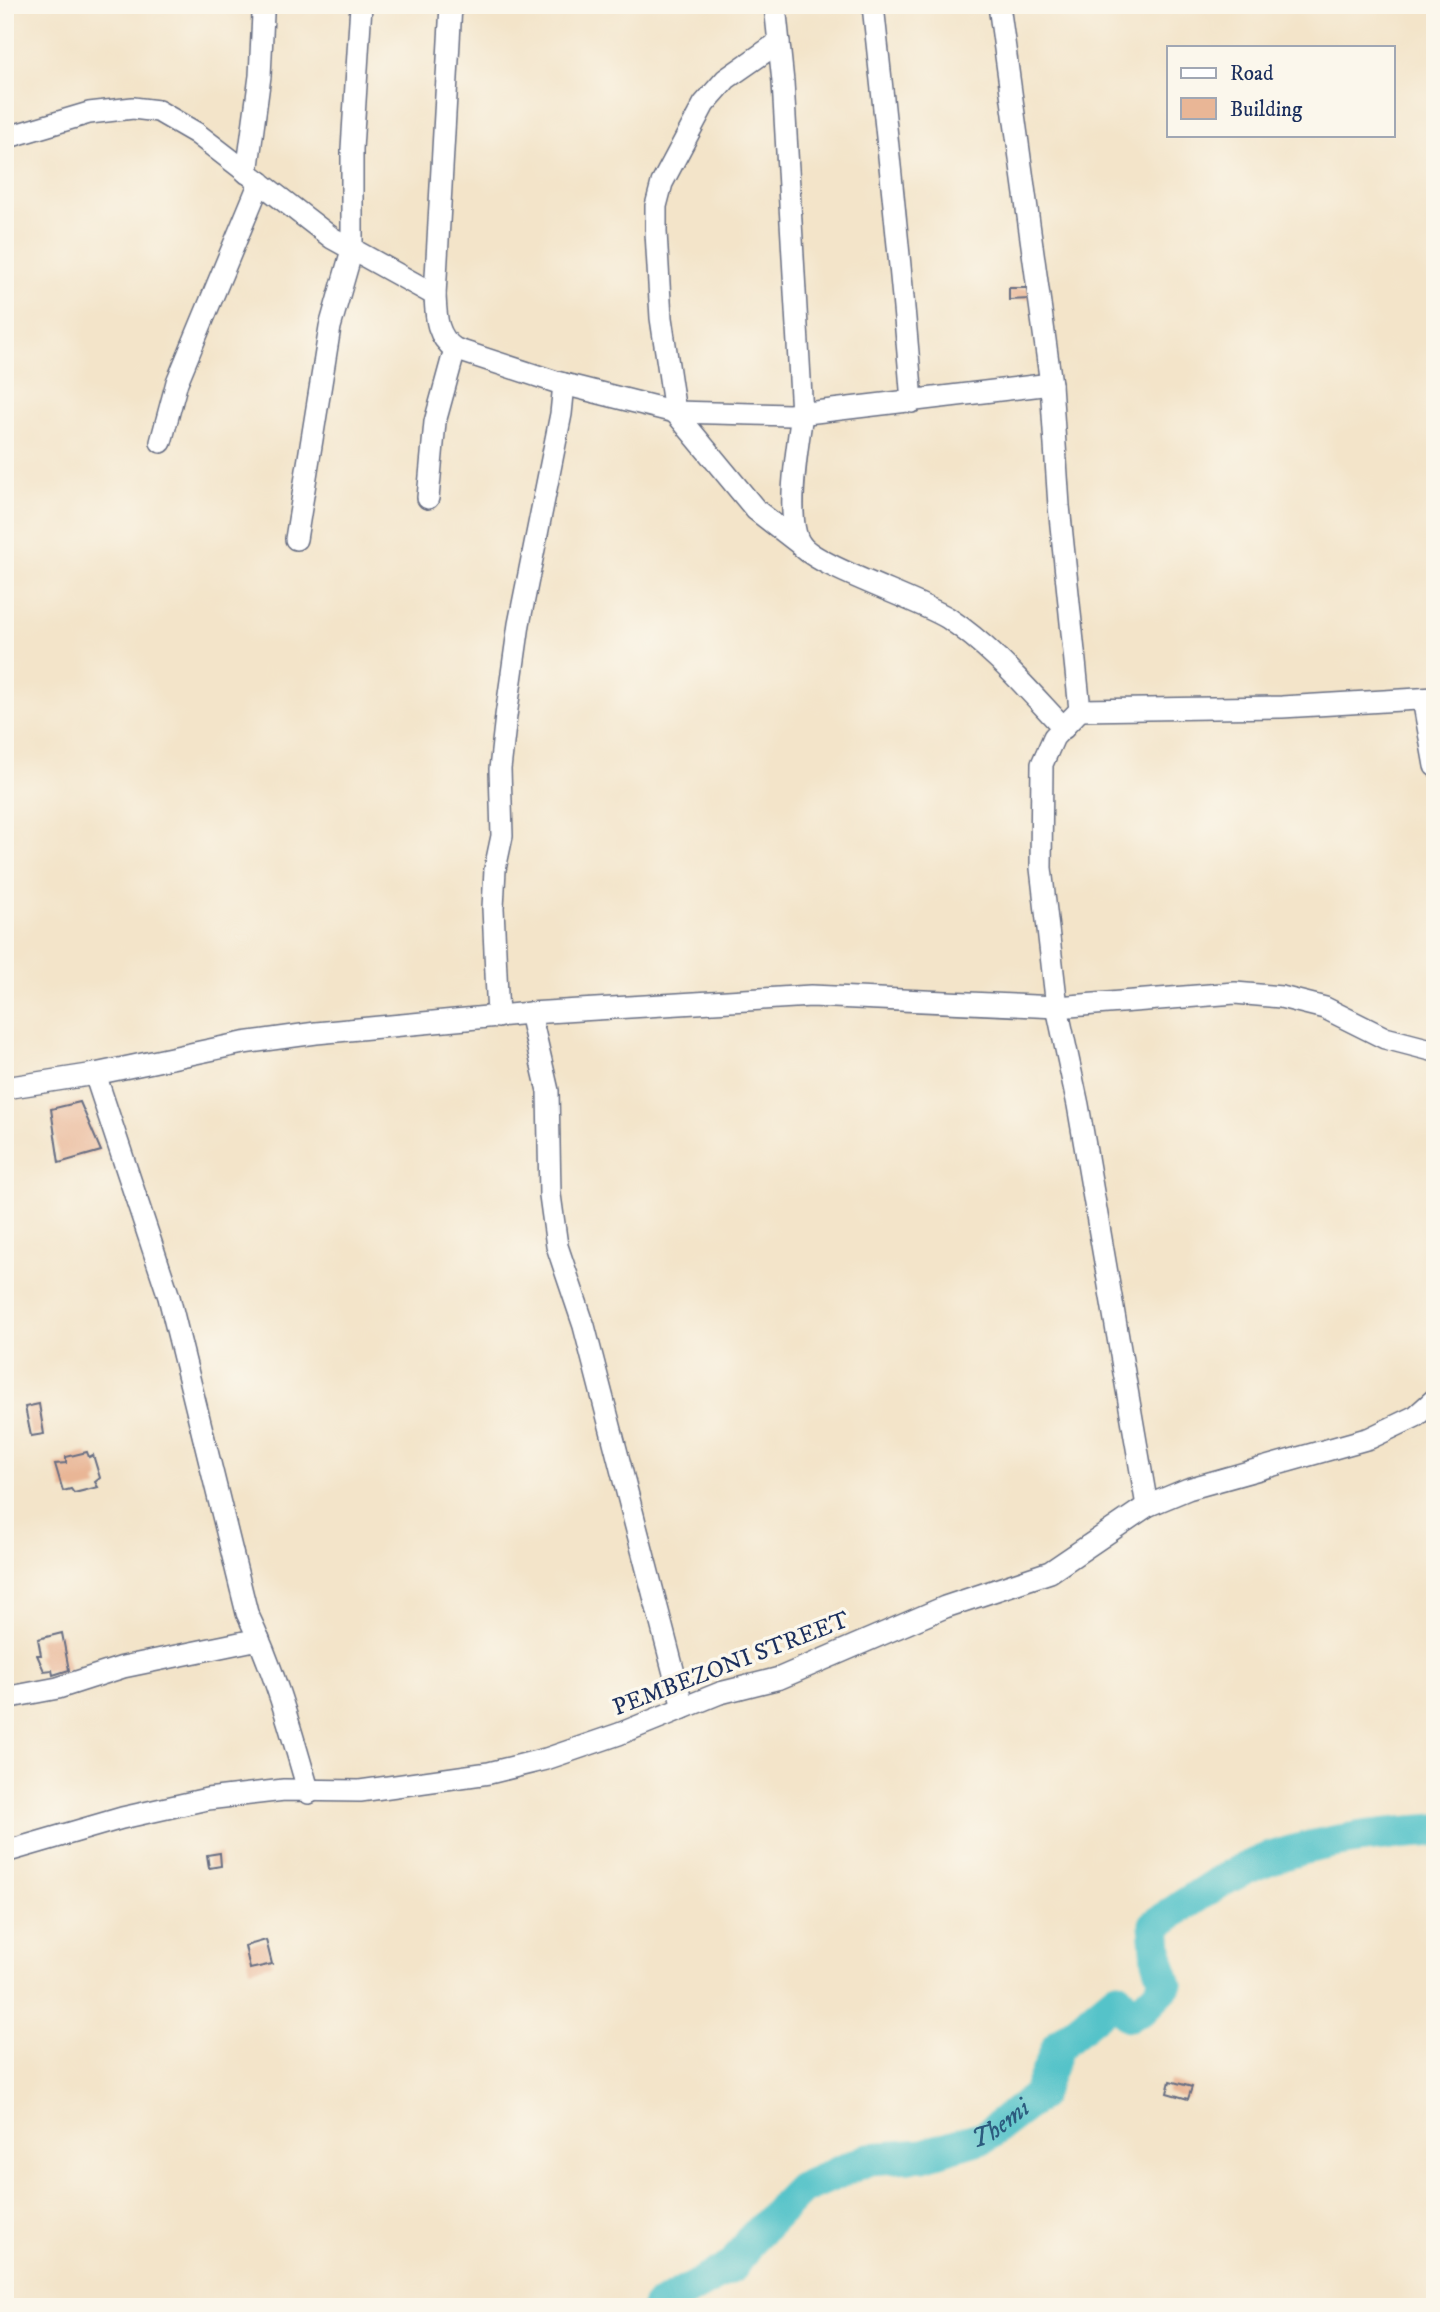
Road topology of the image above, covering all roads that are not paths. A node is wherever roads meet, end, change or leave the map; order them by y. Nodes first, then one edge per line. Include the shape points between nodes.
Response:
1 (361, 5) edge
2 (451, 5) edge
3 (775, 5) edge
4 (873, 5) edge
5 (999, 5) edge
6 (263, 15) dead end
7 (779, 42) junction
8 (5, 138) edge
9 (253, 178) junction
10 (352, 250) junction
11 (435, 295) junction
12 (455, 349) junction
13 (564, 384) junction
14 (1051, 384) junction
15 (912, 402) junction
16 (675, 412) junction
17 (802, 414) junction
18 (161, 442) dead end
19 (428, 498) dead end
20 (296, 539) dead end
21 (801, 545) junction
22 (1429, 699) edge
23 (1080, 710) junction
24 (1064, 728) junction
25 (1435, 766) edge
26 (1057, 1007) junction
27 (530, 1013) junction
28 (498, 1017) junction
29 (1435, 1051) edge
30 (95, 1074) junction
31 (5, 1088) edge
32 (1435, 1399) edge
33 (1147, 1506) junction
34 (260, 1639) junction
35 (5, 1698) edge
36 (683, 1708) junction
37 (309, 1793) junction
38 (5, 1852) edge

1 - 10 street via 352,149
2 - 11 street
3 - 7 street
4 - 15 street
5 - 14 street
6 - 9 street
7 - 16 street via 726,79 704,104 662,183 656,232 661,318
7 - 17 street
8 - 9 street via 89,113 133,108 158,111 196,133
9 - 10 street
9 - 18 street via 177,382
10 - 11 street
10 - 20 street via 330,327
11 - 12 street via 437,324 445,342
12 - 13 street
12 - 19 street via 435,422
13 - 16 street
13 - 28 street via 519,624 500,769 502,836 493,908
14 - 15 street
14 - 23 street
15 - 17 street
16 - 17 street
16 - 21 street via 756,510
17 - 21 street via 794,465 794,534
21 - 24 street via 809,554 945,617 983,643
22 - 23 street
22 - 25 street
23 - 24 street
24 - 26 street via 1054,737 1042,764 1041,868
26 - 27 street via 811,996
26 - 29 street via 1235,993 1281,997 1325,1008 1385,1038
26 - 33 street
27 - 28 street
27 - 36 street via 548,1091 550,1195 557,1245 583,1326
28 - 30 street via 243,1043
30 - 31 street
30 - 34 street via 169,1297 247,1613
32 - 33 street, PEMBEZONI STREET via 1416,1416 1370,1438 1188,1489
33 - 36 street, PEMBEZONI STREET via 1050,1572 945,1608 780,1678
34 - 35 street via 123,1667 58,1688
34 - 37 street
36 - 37 street, PEMBEZONI STREET via 546,1759 489,1773 360,1791
37 - 38 street, PEMBEZONI STREET via 284,1790 206,1799

